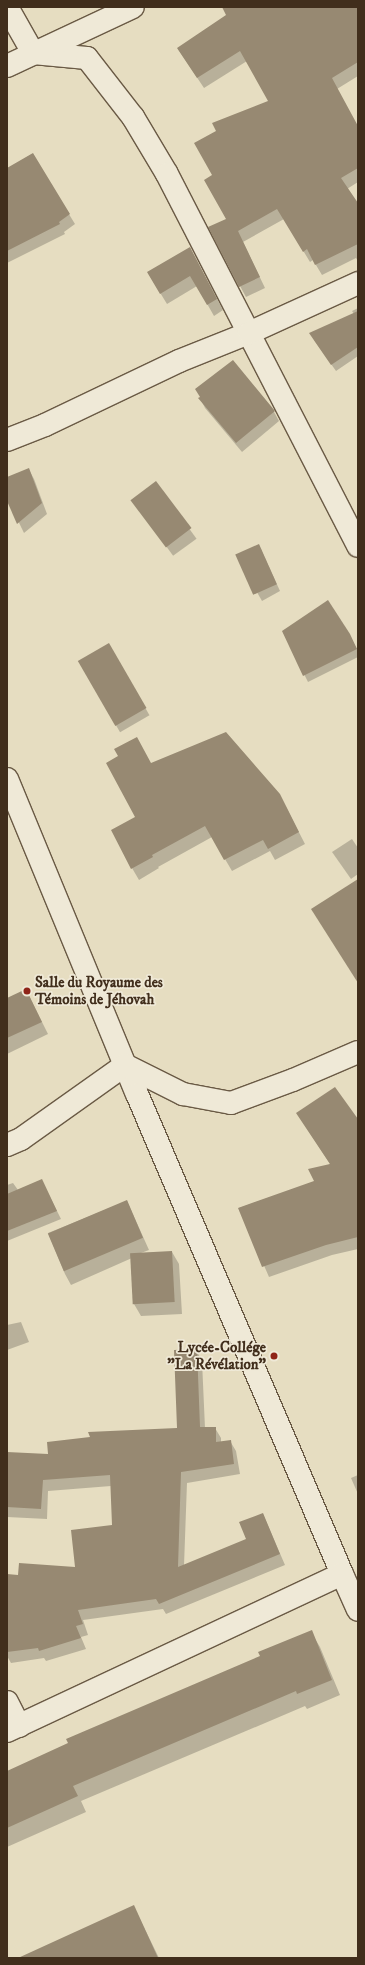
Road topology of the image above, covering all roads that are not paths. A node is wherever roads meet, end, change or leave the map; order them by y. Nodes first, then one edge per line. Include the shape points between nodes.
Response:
1 (7, 7) edge
2 (133, 7) edge
3 (33, 53) junction
4 (7, 66) edge
5 (358, 282) edge
6 (249, 333) junction
7 (7, 440) edge
8 (358, 546) edge
9 (7, 779) edge
10 (358, 1052) edge
11 (125, 1065) junction
12 (7, 1145) edge
13 (342, 1574) junction
14 (358, 1610) edge
15 (7, 1702) edge
16 (13, 1728) edge

1 - 3 street
2 - 3 street
3 - 4 street
3 - 6 street via 87,58 133,117 167,174
5 - 6 street
6 - 7 street via 179,361 45,425
6 - 8 street
9 - 11 street
10 - 11 street via 231,1103 183,1094
11 - 12 street via 21,1139
11 - 13 street
13 - 14 street
13 - 16 street
15 - 16 street

